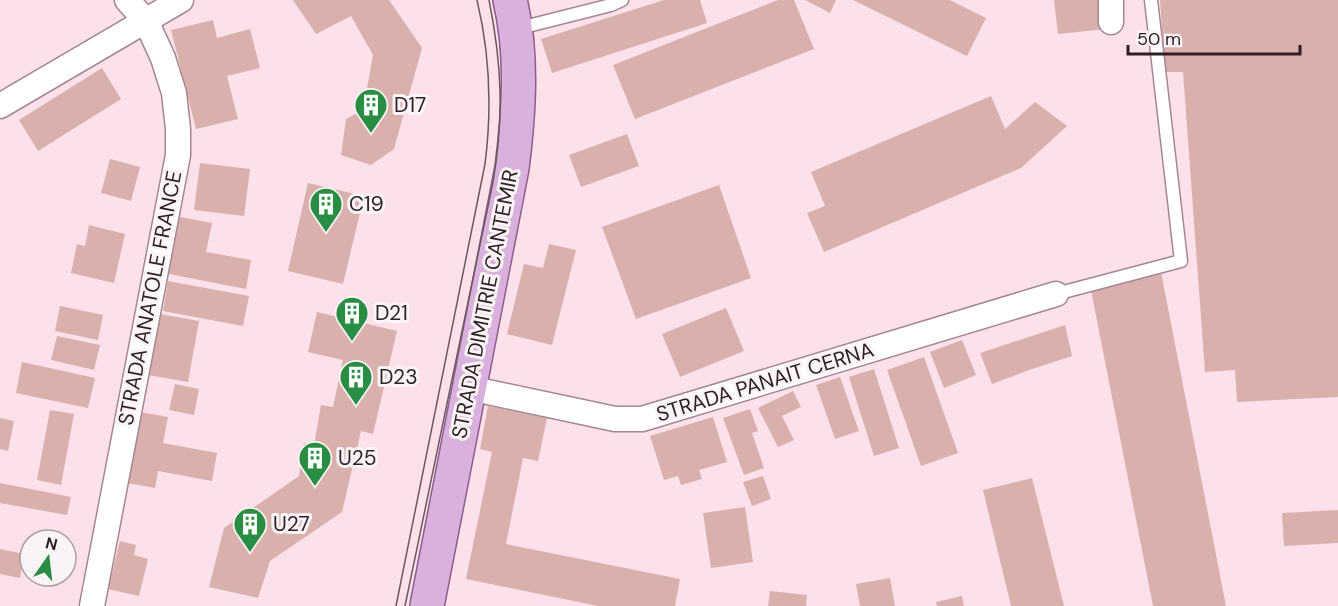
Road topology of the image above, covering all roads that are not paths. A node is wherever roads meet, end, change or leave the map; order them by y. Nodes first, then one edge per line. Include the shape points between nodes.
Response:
1 (127, 0) edge
2 (181, 0) edge
3 (622, 0) edge
4 (1151, 0) edge
5 (512, 15) edge
6 (146, 21) junction
7 (0, 106) edge
8 (1056, 294) joint
9 (469, 388) junction
10 (92, 606) edge
11 (427, 606) edge

1 - 6 street, STRADA ANATOLE FRANCE
2 - 6 street
3 - 5 lane via 611,5
4 - 8 lane via 1181,261
5 - 9 main road, STRADA DIMITRIE CANTEMIR via 518,61 517,133
6 - 7 street
6 - 10 street, STRADA ANATOLE FRANCE via 164,58 174,93 178,155
8 - 9 street, STRADA PANAIT CERNA via 642,419 615,419
9 - 11 main road, STRADA DIMITRIE CANTEMIR

